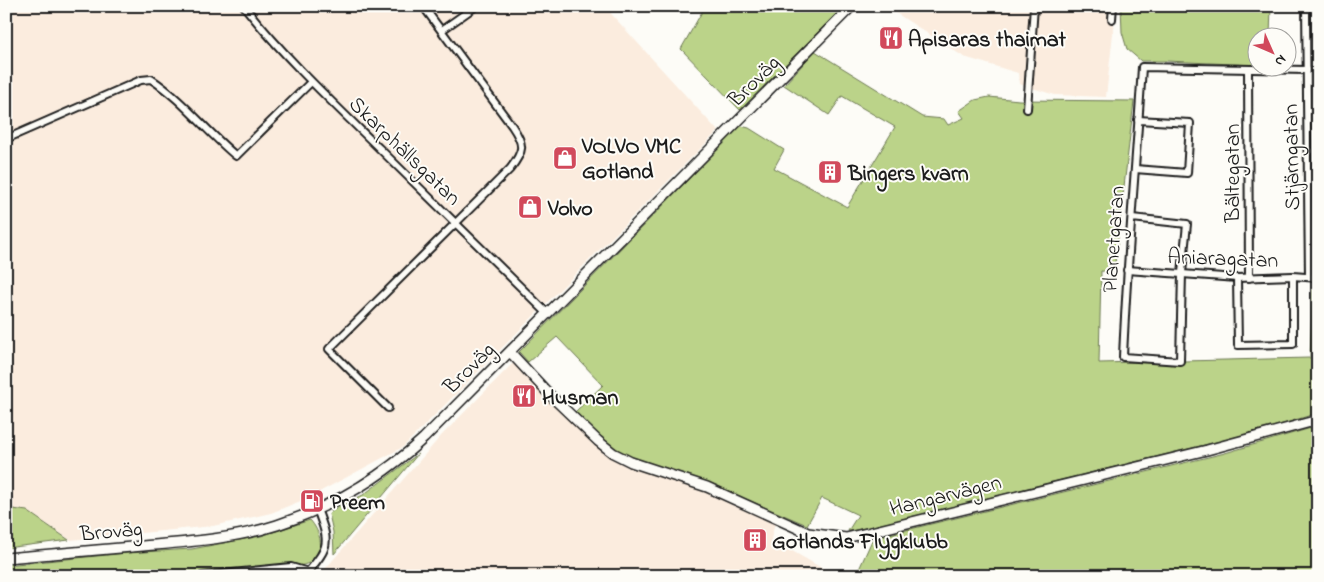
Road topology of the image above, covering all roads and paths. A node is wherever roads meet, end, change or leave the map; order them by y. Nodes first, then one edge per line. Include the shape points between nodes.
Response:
1 (244, 6) edge
2 (423, 6) edge
3 (476, 6) edge
4 (852, 6) edge
5 (1034, 6) edge
6 (1113, 6) edge
7 (1306, 6) edge
8 (1112, 19) dead end
9 (442, 30) junction
10 (1246, 69) edge
11 (1296, 70) edge
12 (1307, 70) junction
13 (1248, 78) edge
14 (311, 82) junction
15 (1027, 109) dead end
16 (1138, 120) junction
17 (6, 139) edge
18 (1135, 169) junction
19 (1132, 218) junction
20 (457, 223) junction
21 (1127, 270) junction
22 (1182, 273) junction
23 (1293, 276) junction
24 (1309, 277) junction
25 (1237, 278) junction
26 (1249, 278) junction
27 (1318, 278) edge
28 (548, 314) junction
29 (510, 352) junction
30 (388, 408) dead end
31 (1318, 420) edge
32 (317, 509) junction
33 (6, 558) edge
34 (306, 574) edge
35 (202, 576) edge

1 - 14 street, Skarphällsgatan
2 - 9 street
3 - 9 street
4 - 28 main road, Broväg
5 - 15 street
6 - 8 street
7 - 12 street, Stjärngatan
9 - 20 street via 522,141 519,158
10 - 16 street, Planetgatan via 1142,67
11 - 12 street
12 - 24 street, Stjärngatan
13 - 26 street, Bältegatan
14 - 17 street via 236,156 151,79 140,80
14 - 20 street, Skarphällsgatan
16 - 18 street, Planetgatan
16 - 18 street via 1190,123 1187,172
18 - 19 street, Planetgatan
19 - 21 street, Planetgatan
19 - 22 street via 1187,224
20 - 28 street, Skarphällsgatan
20 - 30 street via 329,349
21 - 22 street, Aniaragatan
21 - 22 street, Planetgatan via 1122,357 1180,361
22 - 25 street, Aniaragatan
23 - 24 street, Aniaragatan
23 - 25 street via 1293,344 1238,345
23 - 26 street, Aniaragatan
24 - 27 street, Aniaragatan
25 - 26 street, Aniaragatan
28 - 29 main road, Broväg
29 - 31 main road, Hangarvägen via 550,395 613,453 707,487 808,533 846,538
29 - 32 main road, Broväg via 410,450 364,484
32 - 33 main road, Broväg via 259,530 201,541
32 - 34 street via 325,531 326,546
34 - 35 street via 291,567

